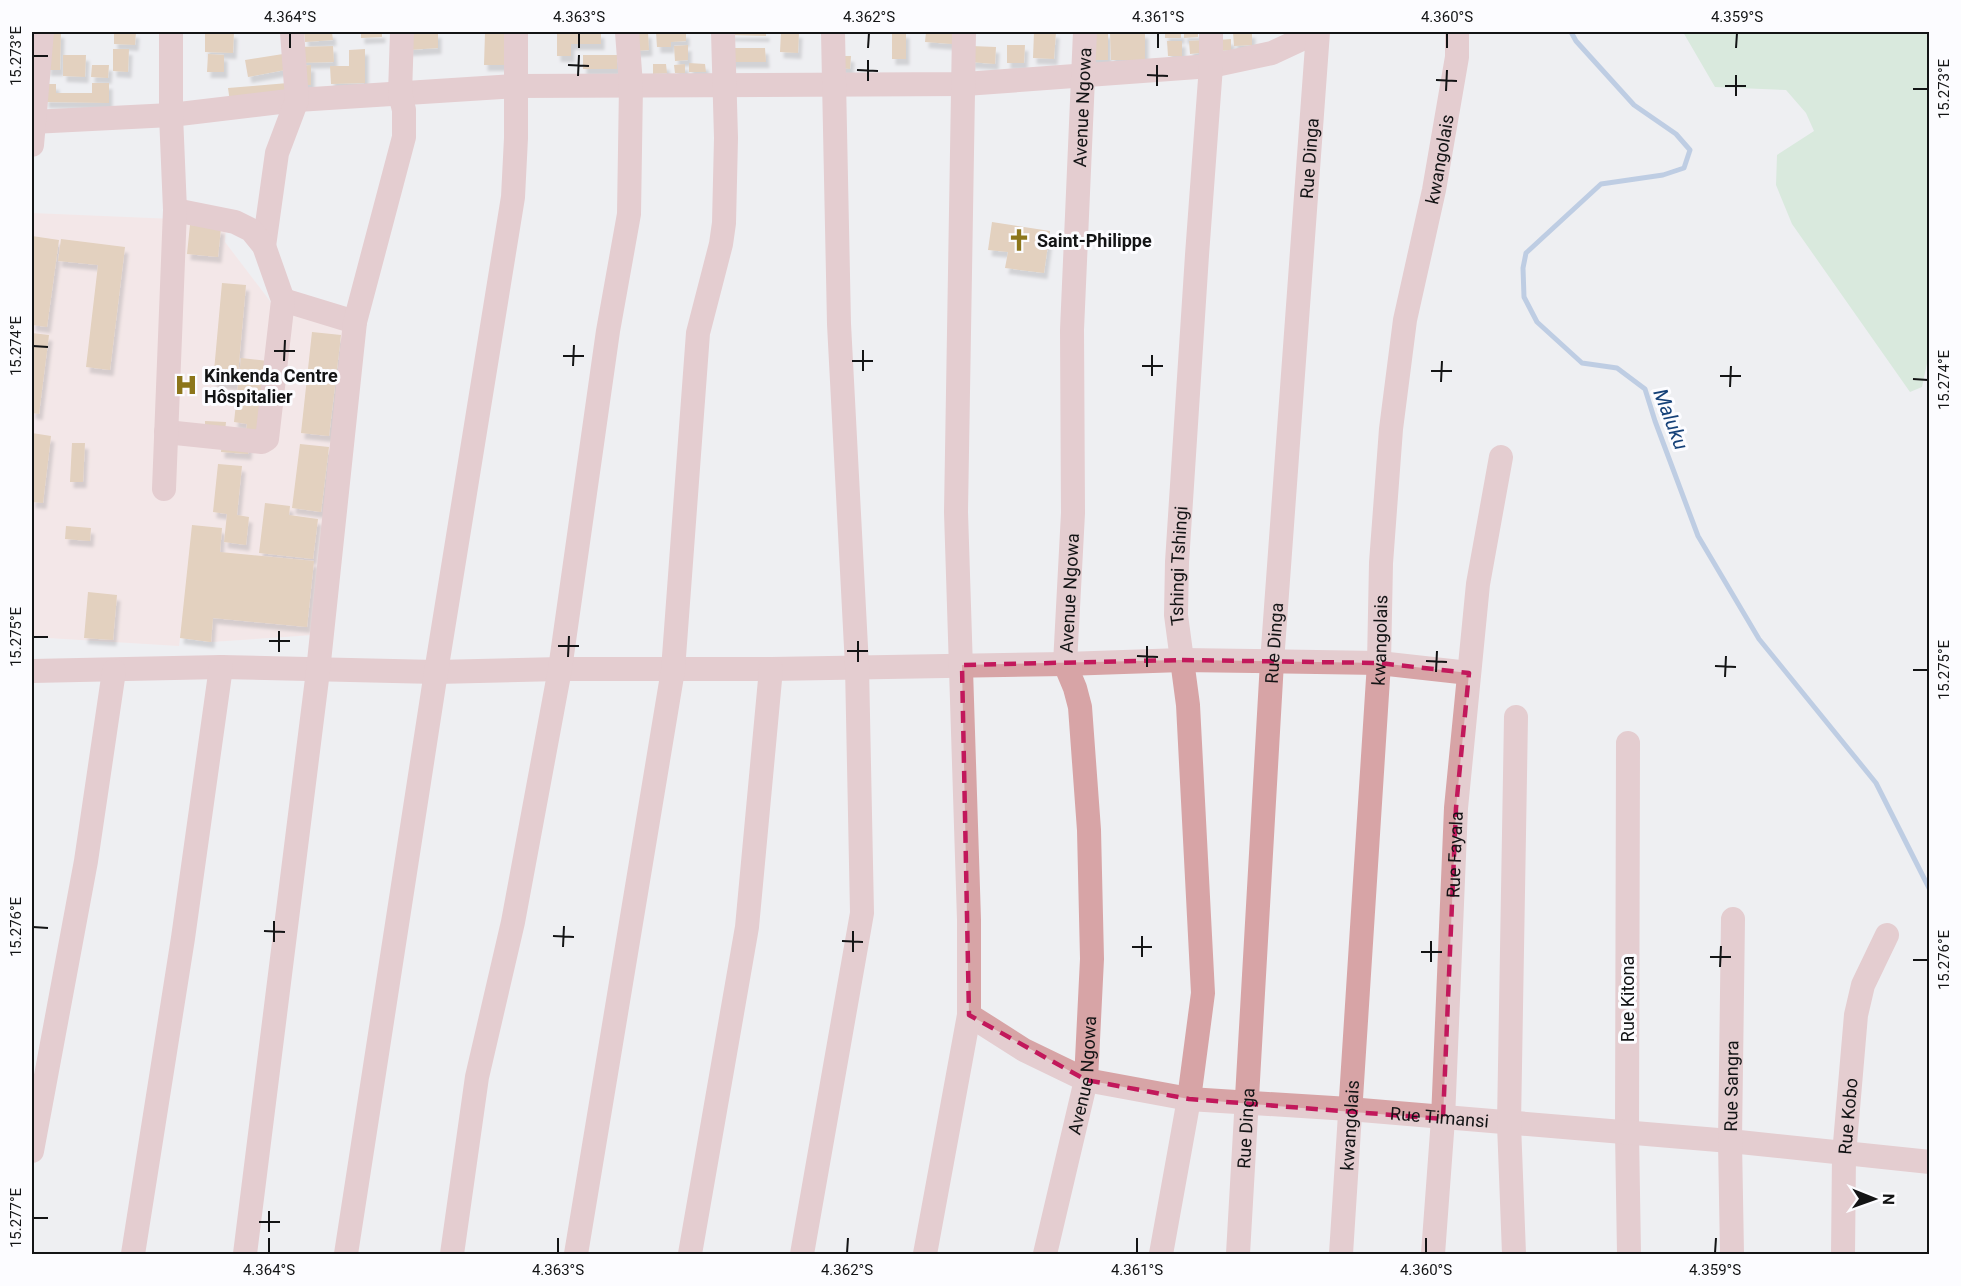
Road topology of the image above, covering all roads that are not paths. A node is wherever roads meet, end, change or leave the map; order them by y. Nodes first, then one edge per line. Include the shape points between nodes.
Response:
1 (42, 32) edge
2 (171, 32) edge
3 (292, 32) edge
4 (402, 32) edge
5 (516, 32) edge
6 (627, 32) edge
7 (723, 32) edge
8 (833, 32) edge
9 (964, 32) edge
10 (1085, 32) edge
11 (1211, 32) edge
12 (1317, 32) edge
13 (1457, 32) edge
14 (1212, 66) junction
15 (1085, 73) junction
16 (965, 84) junction
17 (631, 85) junction
18 (516, 86) junction
19 (724, 86) junction
20 (835, 86) junction
21 (400, 94) junction
22 (297, 100) junction
23 (171, 115) junction
24 (32, 129) edge
25 (175, 210) junction
26 (264, 246) junction
27 (283, 300) junction
28 (356, 322) junction
29 (166, 432) junction
30 (1501, 457) dead end
31 (164, 489) dead end
32 (1182, 660) junction
33 (1272, 662) junction
34 (1379, 663) junction
35 (1065, 664) junction
36 (962, 665) junction
37 (857, 666) junction
38 (221, 667) junction
39 (560, 669) junction
40 (771, 669) junction
41 (674, 670) junction
42 (32, 671) edge
43 (114, 671) junction
44 (318, 671) junction
45 (436, 672) junction
46 (1469, 673) junction
47 (1516, 717) dead end
48 (1628, 743) dead end
49 (1733, 919) dead end
50 (1887, 935) dead end
51 (969, 1015) junction
52 (1086, 1080) junction
53 (1189, 1099) junction
54 (1246, 1102) junction
55 (1349, 1109) junction
56 (1443, 1119) junction
57 (1509, 1124) junction
58 (1627, 1133) junction
59 (1730, 1141) junction
60 (32, 1151) edge
61 (1844, 1155) junction
62 (1929, 1162) edge
63 (133, 1254) edge
64 (245, 1254) edge
65 (346, 1254) edge
66 (452, 1254) edge
67 (576, 1254) edge
68 (690, 1254) edge
69 (802, 1254) edge
70 (925, 1254) edge
71 (1045, 1254) edge
72 (1161, 1254) edge
73 (1238, 1254) edge
74 (1341, 1254) edge
75 (1433, 1254) edge
76 (1514, 1254) edge
77 (1629, 1254) edge
78 (1732, 1254) edge
79 (1844, 1254) edge

1 - 24 street
2 - 23 street
3 - 22 street
4 - 21 street
5 - 18 street
6 - 17 street
7 - 19 street
8 - 20 street
9 - 16 street
10 - 15 street, Avenue Ngowa
11 - 14 street, Tshingi Tshingi
12 - 14 street via 1272,53
12 - 33 street, Rue Dinga
13 - 34 street, kwangolais via 1457,57 1434,190 1405,320 1391,429 1381,562
14 - 15 street
14 - 32 street, Tshingi Tshingi via 1177,562 1177,636
15 - 16 street
15 - 35 street, Avenue Ngowa via 1072,330 1073,513
16 - 20 street
16 - 36 street via 956,512
17 - 18 street
17 - 19 street
17 - 39 street via 629,214
18 - 21 street
18 - 45 street via 513,197
19 - 20 street
19 - 41 street via 724,223 698,333
20 - 37 street via 839,324
21 - 22 street
21 - 28 street via 404,137
22 - 23 street
22 - 26 street via 277,153
23 - 24 street
23 - 25 street
25 - 26 street via 235,222 251,230
25 - 29 street
26 - 27 street
27 - 28 street
27 - 29 street via 267,439 262,442
28 - 44 street
29 - 31 street
30 - 46 street, Rue Fayala via 1479,572
32 - 33 street
32 - 35 street
32 - 53 street, Tshingi Tshingi via 1188,705 1203,993
33 - 34 street
33 - 54 street, Rue Dinga
34 - 46 street
34 - 55 street, kwangolais
35 - 36 street
35 - 52 street, Avenue Ngowa via 1080,707 1089,830 1092,959
36 - 37 street
36 - 51 street
37 - 40 street
37 - 69 street via 862,913
38 - 43 street
38 - 44 street
38 - 63 street
39 - 41 street
39 - 45 street
39 - 66 street via 513,922 477,1077
40 - 41 street
40 - 68 street via 747,927
41 - 67 street
42 - 43 street
43 - 60 street via 86,861
44 - 45 street
44 - 64 street
45 - 65 street
46 - 56 street, Rue Fayala via 1456,808
47 - 57 street
48 - 58 street, Rue Kitona
49 - 59 street, Rue Sangra
50 - 61 street, Rue Kobo via 1863,985 1856,1015
51 - 52 street, Rue Timansi via 1024,1050
51 - 70 street
52 - 53 street, Rue Timansi
52 - 71 street, Avenue Ngowa
53 - 54 street, Rue Timansi
53 - 72 street, Tshingi Tshingi
54 - 55 street, Rue Timansi
54 - 73 street, Rue Dinga
55 - 56 street, Rue Timansi
55 - 74 street, kwangolais
56 - 57 street, Rue Timansi
56 - 75 street, Rue Fayala
57 - 58 street, Rue Timansi
57 - 76 street
58 - 59 street, Rue Timansi
58 - 77 street, Rue Kitona
59 - 61 street, Rue Timansi
59 - 78 street, Rue Sangra
61 - 62 street, Rue Timansi
61 - 79 street, Rue Kobo

